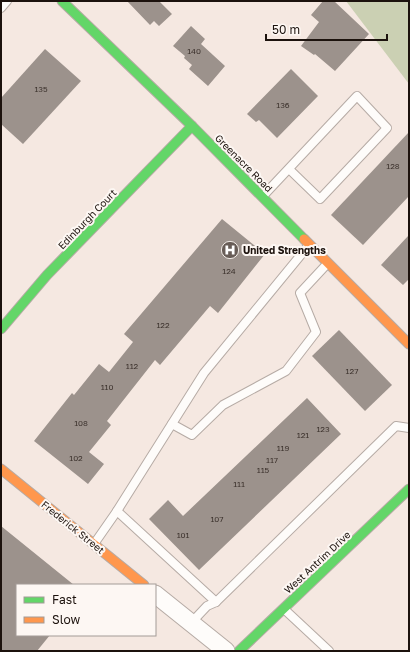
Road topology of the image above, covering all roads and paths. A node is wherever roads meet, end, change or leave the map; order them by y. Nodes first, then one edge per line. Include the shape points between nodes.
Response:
1 (7, 1) edge
2 (62, 1) edge
3 (1, 8) edge
4 (192, 126) junction
5 (289, 169) junction
6 (262, 197) junction
7 (309, 245) junction
8 (328, 264) junction
9 (1, 329) edge
10 (409, 344) edge
11 (172, 424) junction
12 (409, 428) edge
13 (1, 469) edge
14 (409, 489) edge
15 (117, 510) junction
16 (94, 544) junction
17 (143, 584) edge
18 (156, 595) edge
19 (216, 602) junction
20 (283, 609) junction
21 (192, 623) junction
22 (226, 651) edge
23 (239, 651) edge
24 (329, 651) edge

1 - 3 lane
2 - 4 street, Greenacre Road
4 - 6 street, Greenacre Road
4 - 9 street, Edinburgh Court via 47,275
5 - 5 lane via 357,96 387,128 320,199
5 - 6 lane
6 - 7 street, Greenacre Road
7 - 8 street, Greenacre Road
7 - 11 lane via 204,373
8 - 10 street, Greenacre Road
8 - 11 lane via 300,293 316,332 286,371 223,405 192,434
11 - 15 lane
12 - 19 lane via 396,426
13 - 16 street, Frederick Street
14 - 20 street, West Antrim Drive
15 - 16 lane
15 - 19 lane
16 - 17 street, Frederick Street
18 - 21 street
19 - 21 lane via 207,606
20 - 23 street, West Antrim Drive
20 - 24 lane
21 - 22 street

